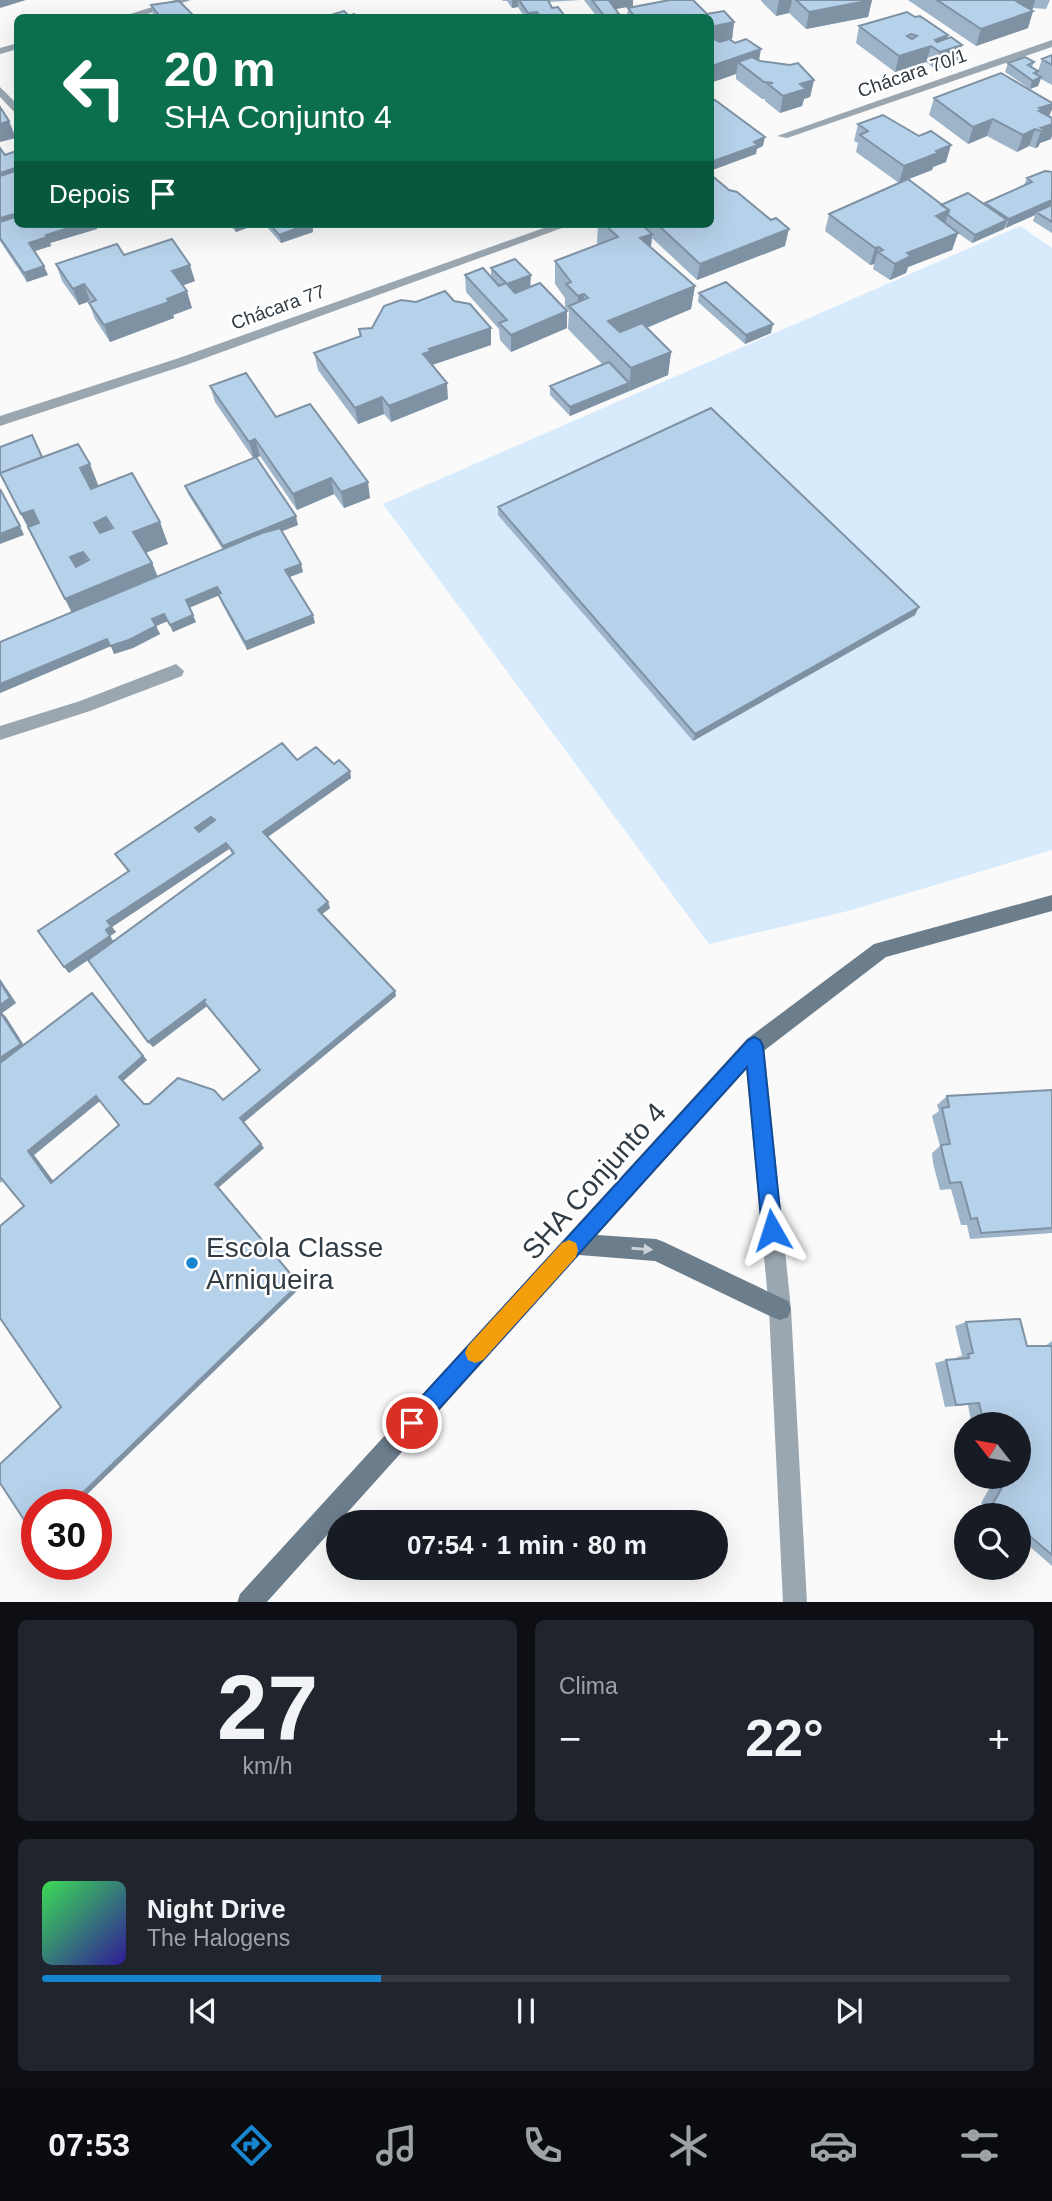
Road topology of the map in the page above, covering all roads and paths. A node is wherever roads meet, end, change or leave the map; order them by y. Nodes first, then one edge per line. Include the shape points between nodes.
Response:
1 (186, 0) edge
2 (136, 14) edge
3 (1052, 43) edge
4 (0, 90) edge
5 (14, 108) edge
6 (783, 136) dead end
7 (556, 228) edge
8 (0, 421) edge
9 (176, 671) dead end
10 (0, 733) edge
11 (1052, 903) edge
12 (754, 1046) junction
13 (574, 1244) junction
14 (780, 1309) junction
15 (249, 1602) edge
16 (795, 1602) edge

1 - 2 street
3 - 6 street, Chácara 70/1
4 - 5 street
7 - 8 street, Chácara 77 via 184,361
9 - 10 street
11 - 12 street, SHA Conjunto 4 via 881,950
12 - 13 street, SHA Conjunto 4
12 - 14 street
13 -> 14 street via 656,1250
13 - 15 street, SHA Conjunto 4
14 - 16 street

